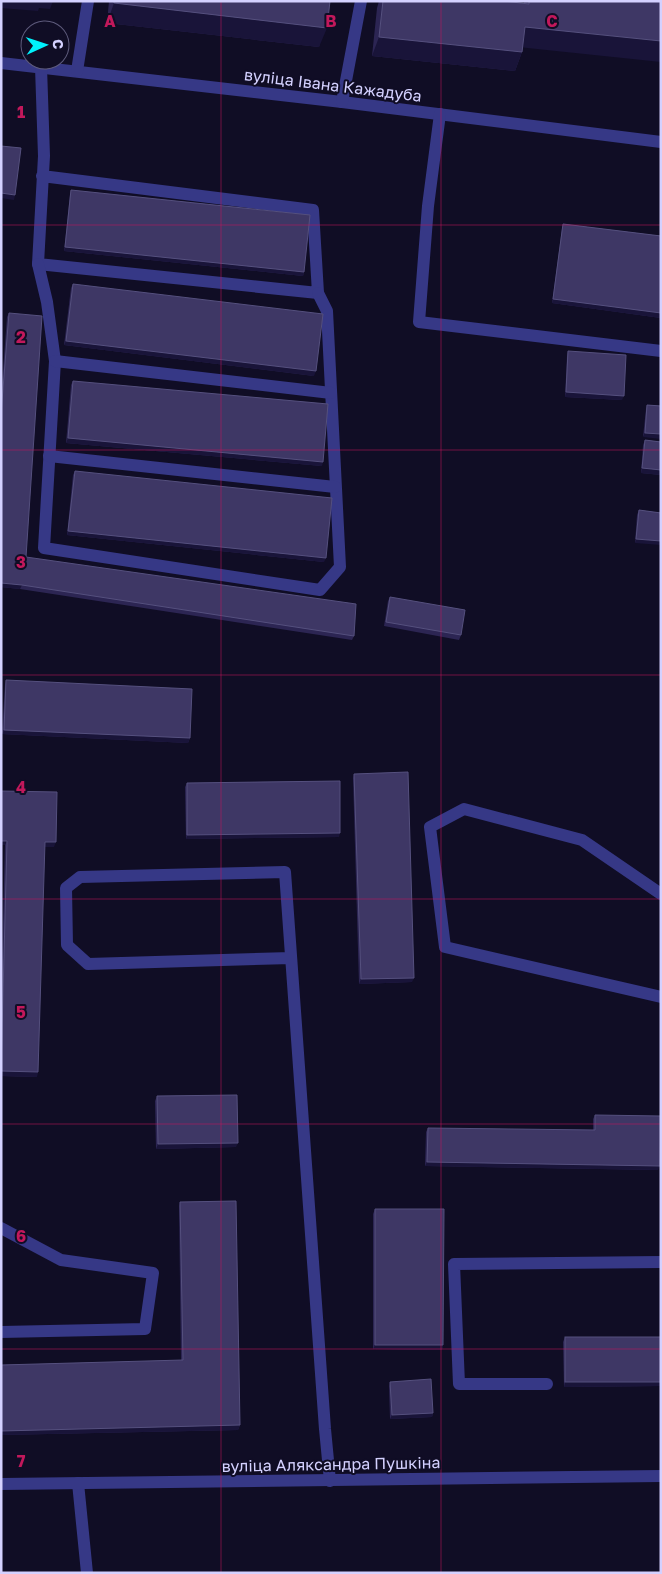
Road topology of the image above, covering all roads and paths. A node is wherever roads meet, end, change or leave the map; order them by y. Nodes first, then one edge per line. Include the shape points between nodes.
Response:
1 (88, 1) edge
2 (361, 1) edge
3 (1, 63) edge
4 (20, 65) edge
5 (41, 70) edge
6 (65, 70) edge
7 (77, 71) junction
8 (342, 102) junction
9 (440, 114) junction
10 (661, 142) edge
11 (42, 176) junction
12 (38, 264) junction
13 (318, 293) junction
14 (661, 351) edge
15 (55, 361) junction
16 (330, 393) junction
17 (50, 456) junction
18 (336, 487) junction
19 (661, 894) edge
20 (291, 958) junction
21 (661, 996) edge
22 (1, 1228) edge
23 (661, 1262) edge
24 (1, 1332) edge
25 (546, 1384) dead end
26 (661, 1476) edge
27 (330, 1481) junction
28 (78, 1483) junction
29 (1, 1484) edge
30 (87, 1573) edge

1 - 7 street
2 - 8 street
3 - 4 street, вуліца Івана Кажадуба
5 - 11 street
6 - 7 street, вуліца Івана Кажадуба
7 - 8 street, вуліца Івана Кажадуба
8 - 9 street, вуліца Івана Кажадуба
9 - 10 street, вуліца Івана Кажадуба
9 - 14 street via 428,206 419,322
11 - 12 street
11 - 13 street via 313,210
12 - 13 street
12 - 15 street
13 - 16 street via 327,311
15 - 16 street
15 - 17 street
16 - 18 street
17 - 18 street
17 - 18 street via 44,548 320,590 340,567
19 - 21 street via 582,840 464,809 430,827 445,947
20 - 20 street via 286,872 80,877 66,888 67,945 88,964
20 - 27 street
22 - 24 street via 61,1260 153,1273 145,1329
23 - 25 street via 454,1264 459,1384
26 - 27 street, вуліца Аляксандра Пушкіна
27 - 28 street, вуліца Аляксандра Пушкіна
28 - 29 street, вуліца Аляксандра Пушкіна
28 - 30 street

